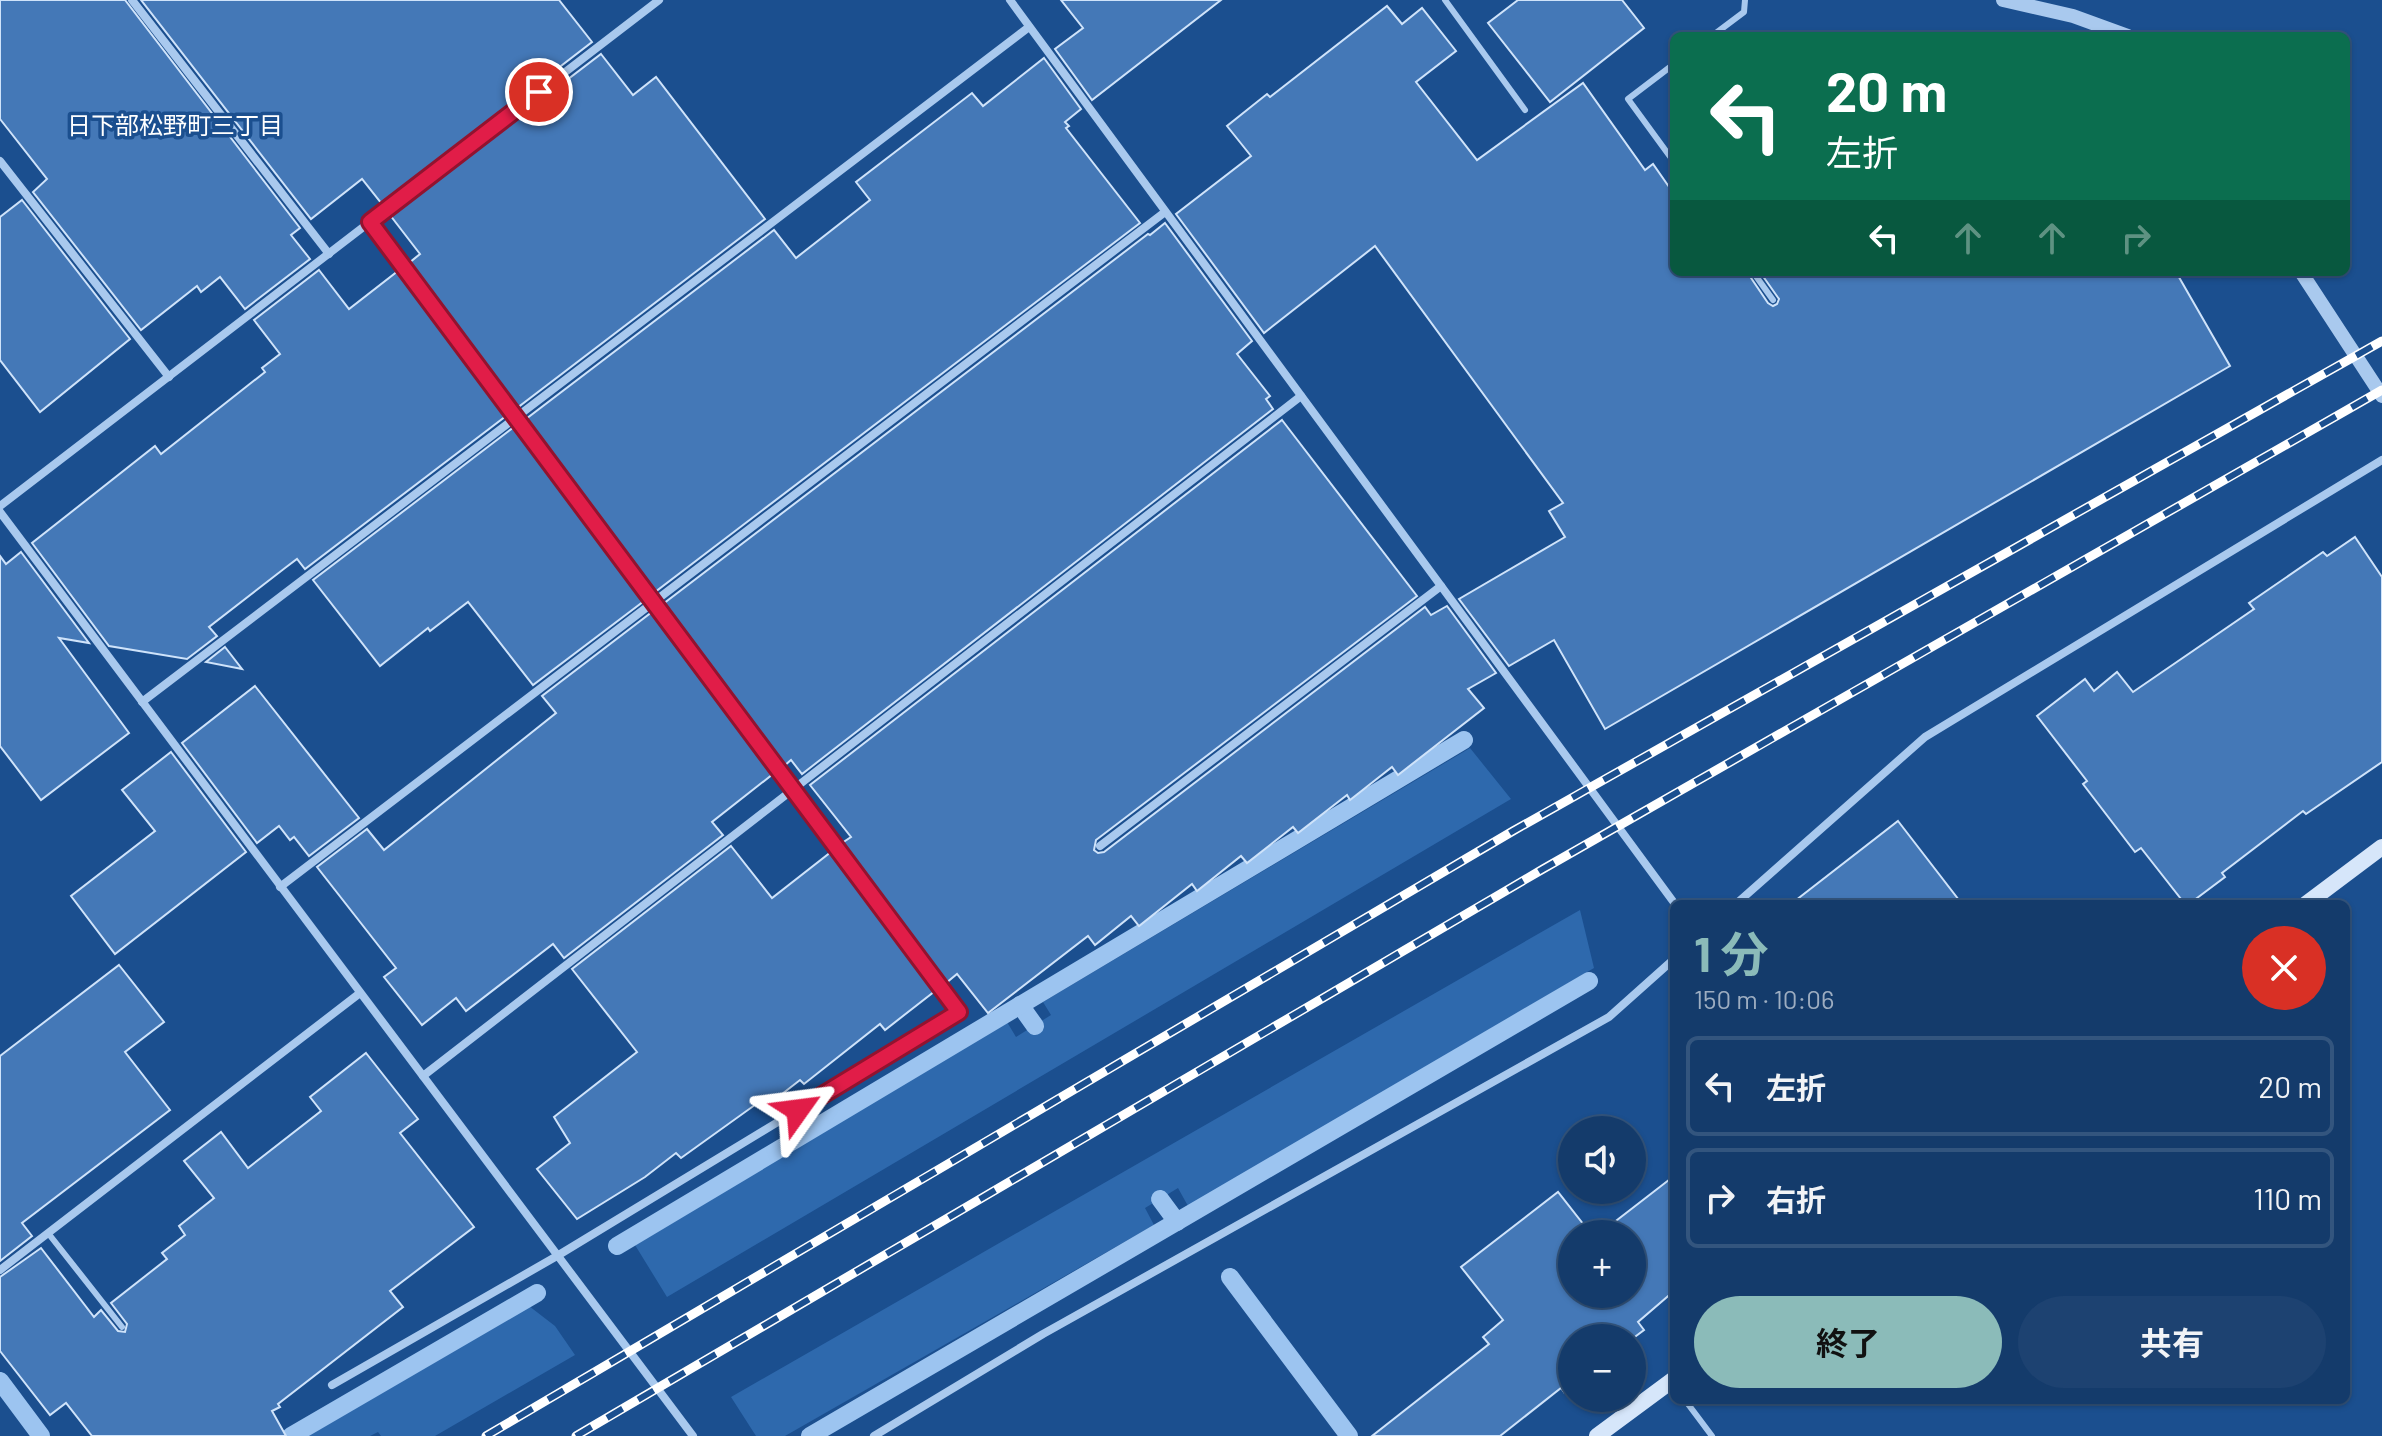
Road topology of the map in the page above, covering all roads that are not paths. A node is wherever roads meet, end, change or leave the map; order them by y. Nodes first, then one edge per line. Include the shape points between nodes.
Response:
1 (132, 0) edge
2 (659, 0) edge
3 (1010, 0) edge
4 (1445, 0) edge
5 (1745, 0) edge
6 (2003, 0) edge
7 (1029, 27) junction
8 (1717, 32) edge
9 (2117, 32) edge
10 (1670, 67) edge
11 (1525, 110) dead end
12 (1670, 157) edge
13 (0, 161) edge
14 (1165, 212) junction
15 (370, 222) junction
16 (329, 254) junction
17 (1756, 276) edge
18 (2304, 276) edge
19 (1773, 300) dead end
20 (169, 377) junction
21 (1301, 396) junction
22 (2382, 396) edge
23 (516, 417) junction
24 (2382, 460) edge
25 (0, 509) edge
26 (1441, 586) junction
27 (654, 602) junction
28 (142, 702) junction
29 (793, 789) junction
30 (1100, 846) dead end
31 (2382, 847) edge
32 (280, 887) junction
33 (1672, 900) edge
34 (1741, 900) edge
35 (2311, 900) edge
36 (1670, 963) edge
37 (360, 993) junction
38 (423, 1076) junction
39 (48, 1233) junction
40 (557, 1256) junction
41 (0, 1270) edge
42 (122, 1327) dead end
43 (1670, 1384) edge
44 (332, 1385) dead end
45 (1688, 1404) edge
46 (693, 1436) edge
47 (874, 1436) edge
48 (1597, 1436) edge
49 (1712, 1436) edge

1 - 16 street
2 - 15 street
3 - 7 street
4 - 11 lane
5 - 8 lane via 1744,12
6 - 9 street
7 - 14 street
7 - 23 street
10 - 12 lane via 1628,99
13 - 20 street
14 - 21 street
14 - 27 street
15 - 16 street
15 - 23 street
16 - 20 street
17 - 19 lane
18 - 22 street
20 - 25 street
21 - 26 street
21 - 29 street
23 - 27 street
23 - 28 street
24 - 34 street via 1925,737
25 - 28 street
26 - 30 street
26 - 33 street
27 - 29 street
27 - 32 street
28 - 32 street
29 - 38 street
29 - 40 street via 959,1012
31 - 35 main road
32 - 37 street
36 - 47 street via 1609,1017 1043,1334
37 - 38 street
37 - 39 street
38 - 40 street
39 - 41 street
39 - 42 lane
40 - 44 street
40 - 46 street
43 - 48 main road
45 - 49 lane

